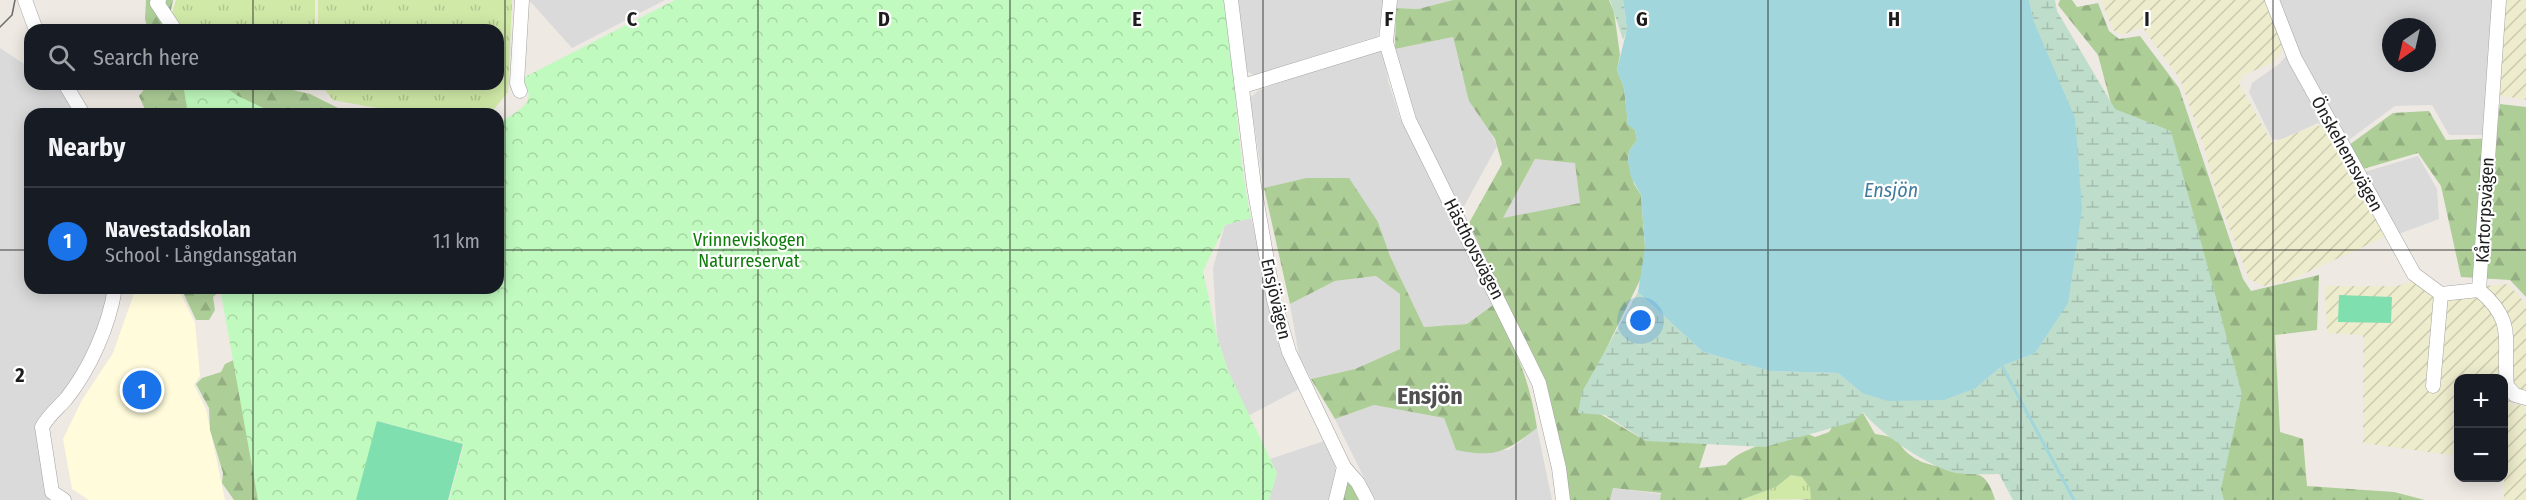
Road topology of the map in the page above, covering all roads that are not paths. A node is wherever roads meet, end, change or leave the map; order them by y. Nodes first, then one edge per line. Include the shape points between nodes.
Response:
1 (25, 0) edge
2 (159, 0) edge
3 (522, 0) edge
4 (1231, 0) edge
5 (1390, 0) edge
6 (2272, 0) edge
7 (2499, 0) edge
8 (34, 24) edge
9 (171, 24) edge
10 (1386, 42) junction
11 (1243, 86) junction
12 (69, 90) edge
13 (520, 91) dead end
14 (79, 108) edge
15 (2479, 290) junction
16 (113, 294) edge
17 (2442, 294) junction
18 (2433, 386) dead end
19 (2526, 398) edge
20 (1344, 467) junction
21 (59, 497) edge
22 (1336, 500) edge
23 (1367, 500) edge
24 (1563, 500) edge

1 - 8 street
2 - 9 street via 157,3
3 - 13 street via 517,83
4 - 11 street, Ensjövägen
5 - 10 street, Hästhovsvägen
6 - 17 street, Önskehemsvägen via 2295,59 2401,252 2414,274
7 - 15 street, Kårtorpsvägen
10 - 11 street
10 - 24 street, Hästhovsvägen via 1409,120 1539,383
11 - 20 street, Ensjövägen via 1254,186 1281,330
12 - 14 street
15 - 17 street
15 - 19 street, Kårtorpsvägen via 2501,311 2506,326 2506,386 2515,395
16 - 21 street via 93,354 66,398 42,427
17 - 18 street
20 - 22 street
20 - 23 street, Ensjövägen

